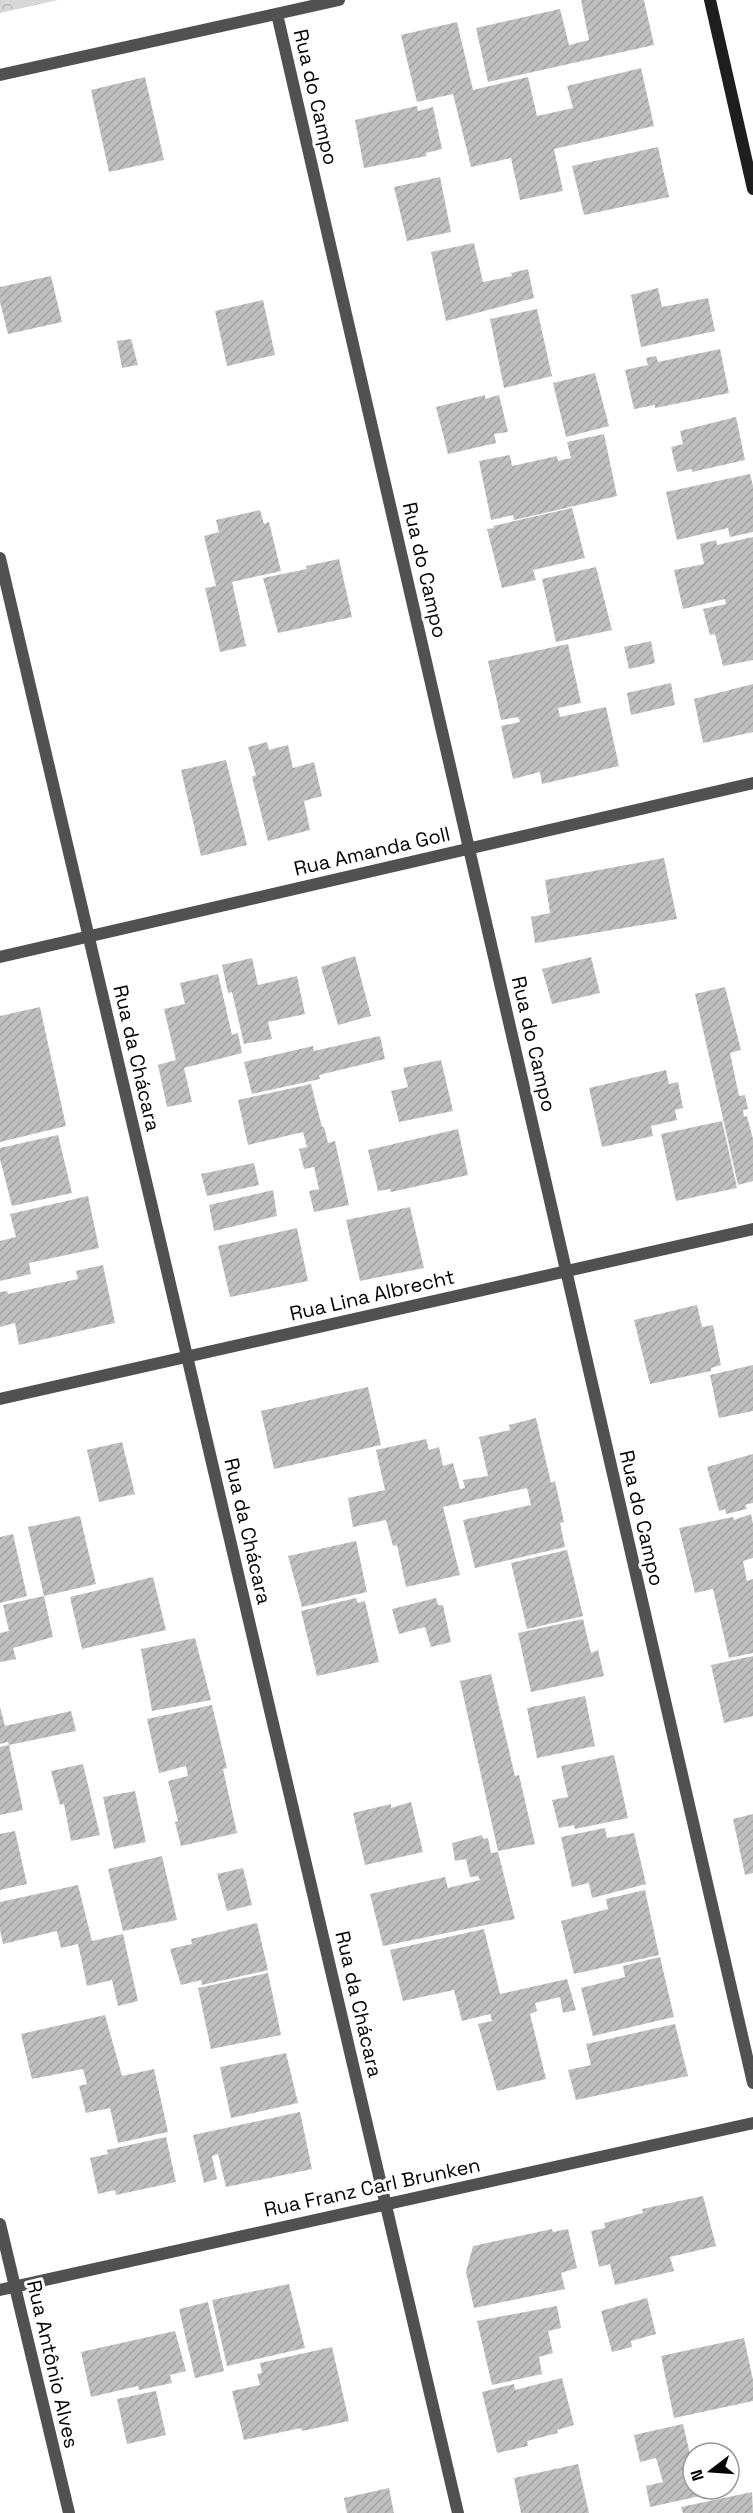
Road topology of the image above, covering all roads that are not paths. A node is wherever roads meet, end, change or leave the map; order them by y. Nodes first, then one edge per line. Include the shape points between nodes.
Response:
1 (339, 0) edge
2 (710, 0) edge
3 (277, 14) junction
4 (0, 75) edge
5 (753, 189) edge
6 (0, 558) edge
7 (753, 783) edge
8 (469, 848) junction
9 (89, 936) junction
10 (0, 957) edge
11 (753, 1229) edge
12 (565, 1271) junction
13 (187, 1357) junction
14 (0, 1400) edge
15 (753, 2083) edge
16 (753, 2123) edge
17 (386, 2204) junction
18 (0, 2224) edge
19 (15, 2286) junction
20 (0, 2290) edge
21 (69, 2513) edge
22 (458, 2513) edge

1 - 3 street
2 - 5 main road
3 - 4 street
3 - 8 street, Rua do Campo
6 - 9 street, Rua da Chácara
7 - 8 street, Rua Amanda Goll
8 - 9 street, Rua Amanda Goll
8 - 12 street, Rua do Campo
9 - 10 street, Rua Amanda Goll
9 - 13 street, Rua da Chácara
11 - 12 street, Rua Lina Albrecht
12 - 13 street, Rua Lina Albrecht
12 - 15 street, Rua do Campo
13 - 14 street, Rua Lina Albrecht
13 - 17 street, Rua da Chácara
16 - 17 street, Rua Franz Carl Brunken
17 - 19 street, Rua Franz Carl Brunken
17 - 22 street, Rua da Chácara
18 - 19 street, Rua Antônio Alves
19 - 20 street, Rua Franz Carl Brunken
19 - 21 street, Rua Antônio Alves

